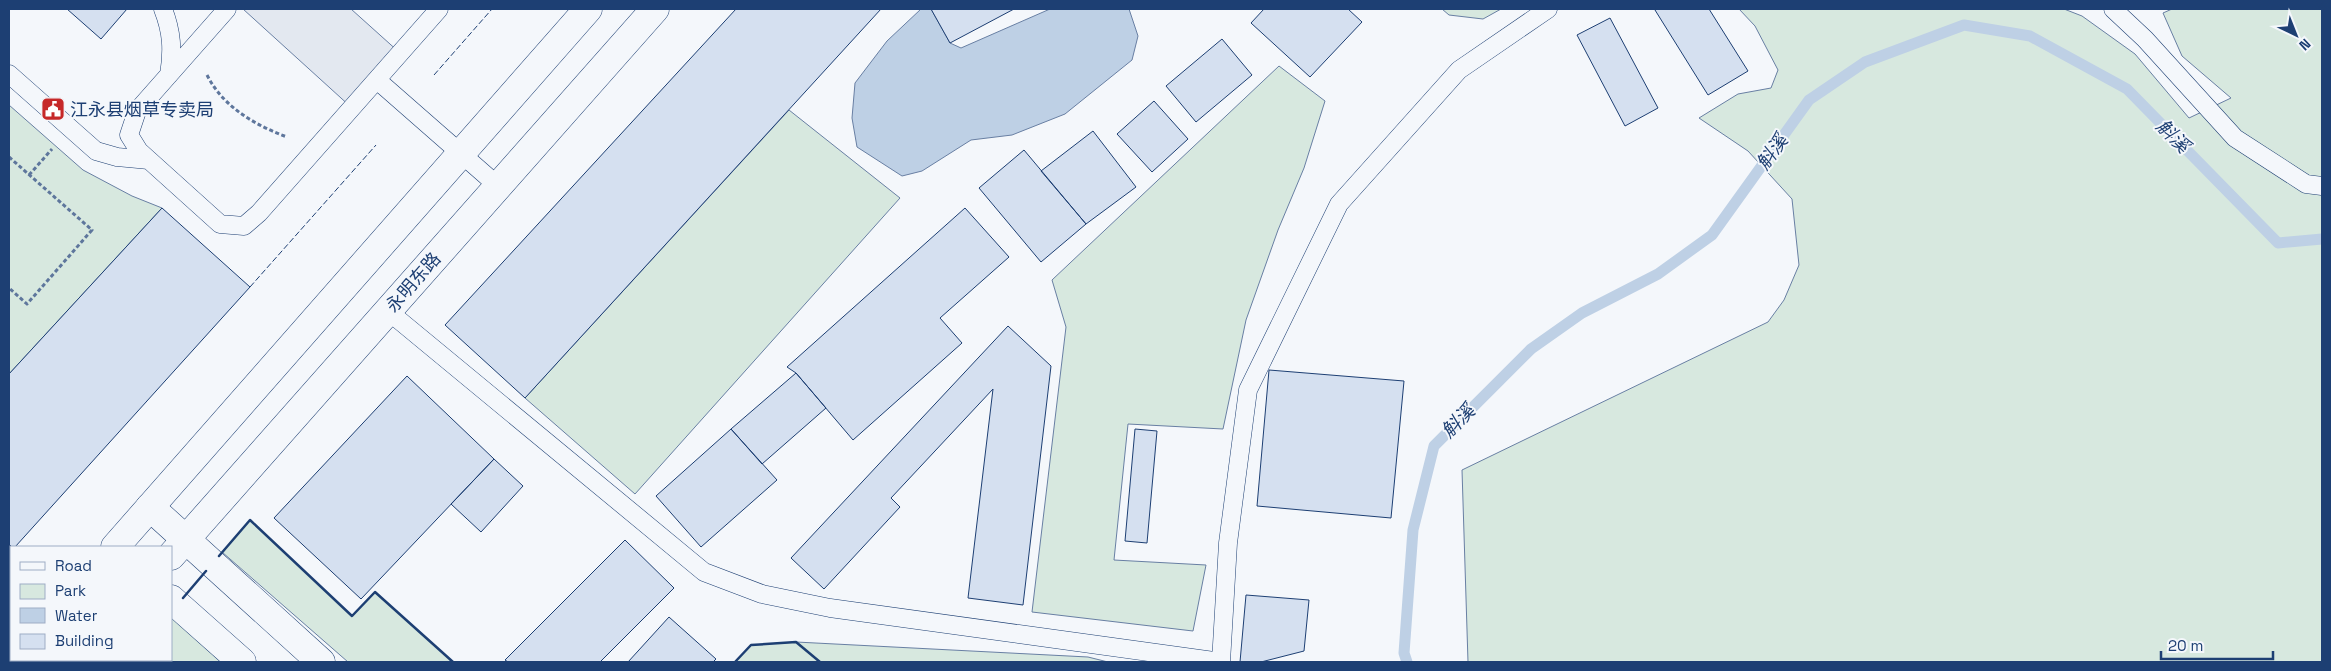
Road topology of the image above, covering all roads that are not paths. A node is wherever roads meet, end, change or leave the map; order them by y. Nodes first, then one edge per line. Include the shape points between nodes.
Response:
1 (163, 9) edge
2 (227, 9) edge
3 (439, 9) edge
4 (588, 9) edge
5 (655, 9) edge
6 (1548, 9) edge
7 (2113, 9) edge
8 (9, 74) edge
9 (169, 75) junction
10 (377, 80) junction
11 (461, 154) junction
12 (149, 160) junction
13 (498, 186) junction
14 (2322, 186) edge
15 (388, 311) junction
16 (150, 507) junction
17 (116, 546) edge
18 (179, 548) edge
19 (172, 600) edge
20 (242, 662) edge
21 (321, 662) edge
22 (1221, 662) edge

1 - 9 lane via 171,36
2 - 9 lane
3 - 10 lane
4 - 11 main road
5 - 13 main road, 永明东路
6 - 22 lane via 1459,70 1340,204 1248,390 1228,543
7 - 14 lane via 2145,39 2235,138 2306,184
8 - 12 lane via 96,152
9 - 12 lane via 136,111 129,135
10 - 11 lane
10 - 12 lane via 259,214 244,226 220,224
11 - 13 lane
11 - 16 main road
13 - 15 main road, 永明东路
15 - 18 main road, 永明东路
15 - 22 lane via 704,572 762,594 830,608
16 - 17 main road
16 - 18 main road
18 - 21 main road
19 - 20 main road

